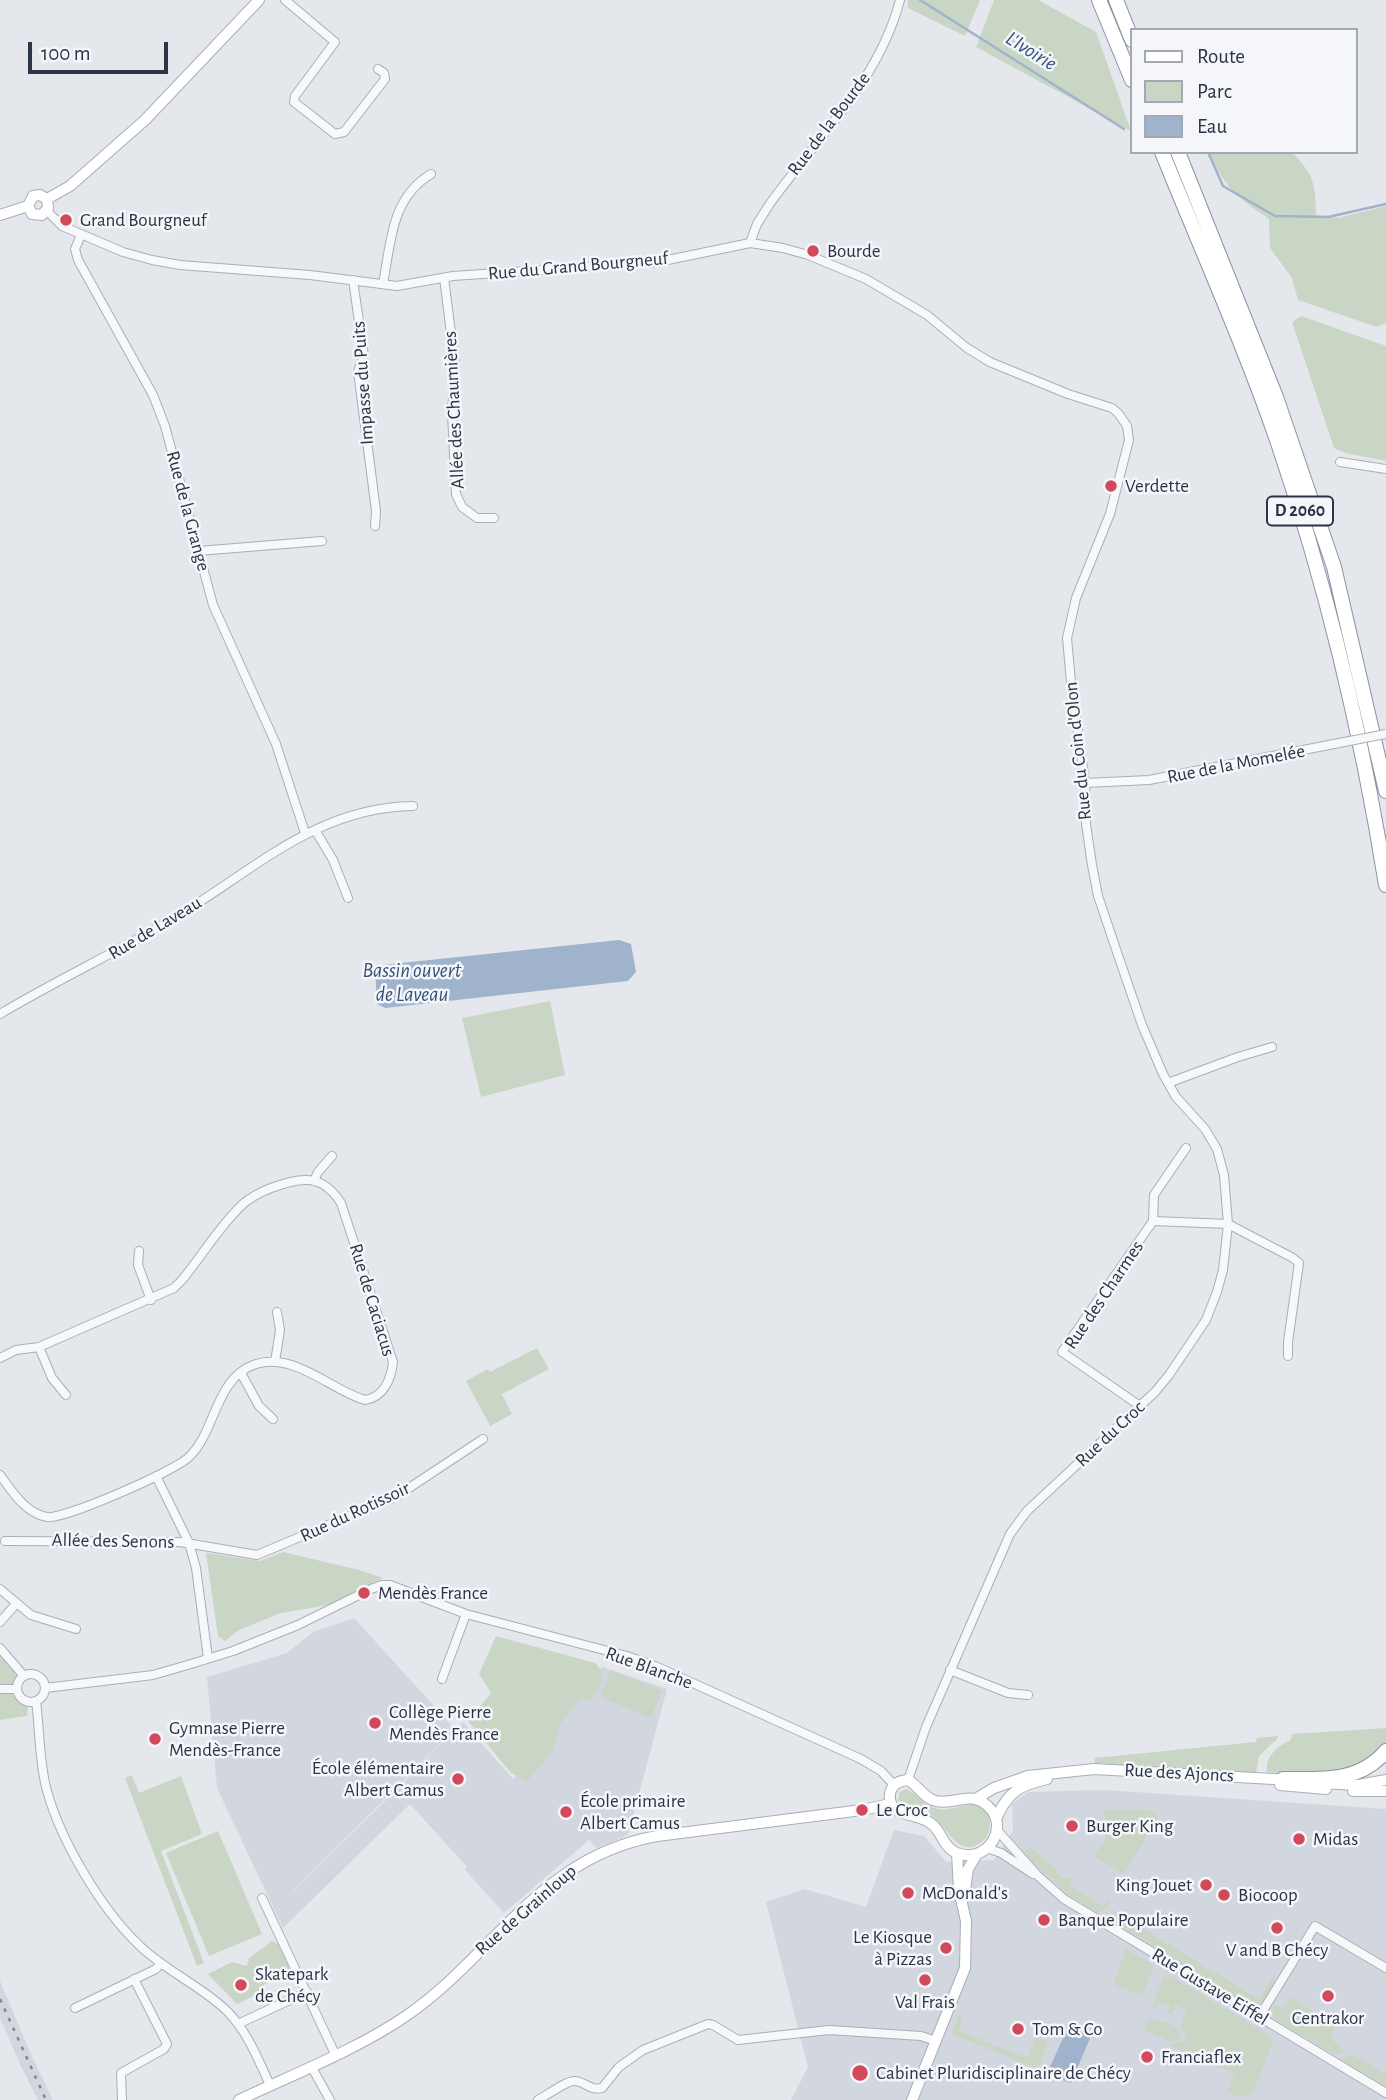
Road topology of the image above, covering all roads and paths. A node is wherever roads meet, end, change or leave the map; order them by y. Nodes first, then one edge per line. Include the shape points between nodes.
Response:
1 (259, 0) edge
2 (285, 0) edge
3 (900, 0) edge
4 (1099, 0) edge
5 (1116, 0) edge
6 (1130, 35) edge
7 (378, 69) dead end
8 (1130, 75) edge
9 (1162, 154) edge
10 (1179, 154) edge
11 (431, 174) dead end
12 (47, 205) junction
13 (28, 206) junction
14 (0, 215) edge
15 (81, 235) junction
16 (750, 243) junction
17 (444, 278) junction
18 (353, 280) junction
19 (383, 284) junction
20 (1122, 417) joint
21 (1340, 462) dead end
22 (1386, 469) edge
23 (494, 518) dead end
24 (375, 526) dead end
25 (322, 541) dead end
26 (198, 551) junction
27 (1386, 734) edge
28 (1085, 783) junction
29 (1386, 791) edge
30 (412, 806) dead end
31 (315, 830) junction
32 (305, 834) junction
33 (1386, 885) edge
34 (348, 898) dead end
35 (0, 1014) edge
36 (1272, 1047) dead end
37 (1168, 1083) junction
38 (1186, 1148) dead end
39 (332, 1156) dead end
40 (314, 1181) junction
41 (1153, 1221) junction
42 (1228, 1224) junction
43 (139, 1251) dead end
44 (151, 1300) junction
45 (276, 1312) dead end
46 (39, 1347) junction
47 (1288, 1356) dead end
48 (0, 1357) edge
49 (275, 1362) junction
50 (241, 1373) junction
51 (66, 1395) dead end
52 (1140, 1406) junction
53 (273, 1419) dead end
54 (483, 1439) dead end
55 (0, 1475) edge
56 (156, 1476) junction
57 (5, 1541) dead end
58 (189, 1544) junction
59 (0, 1589) edge
60 (16, 1604) junction
61 (466, 1614) junction
62 (0, 1622) edge
63 (76, 1629) dead end
64 (0, 1648) edge
65 (208, 1658) junction
66 (950, 1671) junction
67 (24, 1676) junction
68 (442, 1679) dead end
69 (45, 1688) junction
70 (0, 1689) edge
71 (17, 1689) junction
72 (1028, 1695) dead end
73 (36, 1701) junction
74 (1386, 1751) edge
75 (1283, 1779) junction
76 (908, 1780) junction
77 (1386, 1780) edge
78 (894, 1785) junction
79 (1386, 1791) edge
80 (977, 1798) junction
81 (890, 1804) junction
82 (997, 1817) junction
83 (998, 1831) junction
84 (982, 1851) junction
85 (957, 1853) junction
86 (1037, 1875) junction
87 (262, 1898) dead end
88 (964, 1906) junction
89 (160, 1964) junction
90 (1386, 1969) edge
91 (134, 1979) junction
92 (307, 1992) junction
93 (75, 2008) dead end
94 (1259, 2017) junction
95 (238, 2024) junction
96 (936, 2041) junction
97 (335, 2054) junction
98 (311, 2066) junction
99 (270, 2085) junction
100 (1386, 2093) edge
101 (122, 2100) edge
102 (239, 2100) edge
103 (330, 2100) edge
104 (538, 2100) edge
105 (912, 2100) edge

1 - 12 street via 145,120
2 - 7 street via 335,42 295,96 295,102 335,134 344,132 384,79
3 - 16 street, Rue de la Bourde via 863,82 775,197
4 - 8 highway
5 - 6 highway
9 - 33 highway, D 2060 via 1256,384 1297,502 1332,623
10 - 29 highway, D 2060 via 1276,397 1334,567
11 - 19 street via 415,184 397,211
12 - 13 street via 42,215 35,215
12 - 13 street via 43,196 36,195
12 - 15 street via 62,226
13 - 14 street
15 - 18 street, Rue du Grand Bourgneuf via 143,258 180,265
15 - 26 street, Rue de la Grange via 75,249 78,260 153,395 165,426
16 - 17 street, Rue du Grand Bourgneuf via 658,262
16 - 20 street, Rue du Grand Bourgneuf via 843,268 927,315 990,362 1112,408
17 - 19 street, Rue du Grand Bourgneuf
17 - 23 street, Allée des Chaumières via 455,365 456,494 462,507 477,518
18 - 19 street, Rue du Grand Bourgneuf
18 - 24 street, Impasse du Puits via 364,356 358,371
20 - 28 street, Rue du Coin d'Olon via 1129,440 1110,514 1076,598 1068,638
21 - 22 street
25 - 26 street
26 - 32 street, Rue de la Grange via 219,621 275,744
27 - 28 street, Rue de la Momelée, bridge via 1160,778
28 - 37 street, Rue du Coin d'Olon via 1086,824 1098,895 1142,1025
30 - 31 street, Rue de Laveau via 371,809
31 - 32 street, Rue de Laveau
31 - 34 street
32 - 35 street, Rue de Laveau via 176,917
36 - 37 street
37 - 42 street, Rue du Croc via 1217,1149
38 - 41 street via 1154,1195
39 - 40 street
40 - 44 street via 294,1180 248,1200 183,1280
40 - 49 street, Rue de Caciacus via 330,1189 341,1203 390,1350 392,1372 381,1394 365,1399
41 - 42 street, Rue des Charmes
41 - 52 street, Rue des Charmes via 1062,1352
42 - 47 street via 1299,1263
42 - 52 street, Rue du Croc via 1223,1270 1206,1320 1169,1375
43 - 44 street via 138,1265
44 - 46 street
45 - 49 street via 280,1330
46 - 48 street
46 - 51 street via 52,1378
49 - 50 street via 256,1364
50 - 53 street via 259,1406
50 - 56 street via 222,1395 189,1457
52 - 66 street, Rue du Croc via 1027,1511 1010,1534
54 - 58 street, Rue du Rotissoir via 397,1496 257,1555
55 - 56 street via 30,1510 48,1518 72,1513
56 - 58 street
57 - 58 street, Allée des Senons
58 - 65 street, Allée des Senons
59 - 60 street
60 - 62 street
60 - 63 street via 36,1617
61 - 65 street, Rue Blanche via 382,1585 298,1625
61 - 68 street
61 - 78 street, Rue Blanche via 654,1666 861,1759
64 - 67 street
65 - 69 street via 153,1675
66 - 72 street via 1007,1693
66 - 76 street, Rue du Croc
67 - 69 street via 40,1677
67 - 71 street
69 - 73 street
70 - 71 street
71 - 73 street via 22,1699
73 - 89 street via 47,1791 64,1832 106,1907
74 - 75 highway via 1362,1770 1344,1777
75 - 77 street, Rue des Ajoncs via 1358,1785
75 - 80 street, Rue des Ajoncs via 1127,1769 1059,1772 1015,1780
76 - 78 street
76 - 80 street, Rue des Ajoncs via 931,1800
78 - 81 street
79 - 82 street, Rue des Ajoncs via 1071,1776 1034,1782 1012,1793
80 - 82 street
81 - 85 street via 899,1813 933,1824
81 - 97 street, Rue de Grainloup via 638,1839 603,1851 544,1889 416,2009
82 - 83 street
83 - 84 street
83 - 86 street, Rue Gustave Eiffel
84 - 85 street
84 - 86 street, Rue Gustave Eiffel via 1001,1853
84 - 88 street via 968,1869
85 - 88 street via 958,1891
86 - 94 street, Rue Gustave Eiffel via 1064,1899
87 - 92 street
88 - 96 street via 965,1968
89 - 91 street
89 - 95 street via 215,2001
90 - 94 street via 1315,1926
91 - 93 street
91 - 101 street via 167,2044 121,2073
92 - 95 street
92 - 97 street
94 - 100 street, Rue Gustave Eiffel
95 - 99 street
96 - 104 street via 921,2036 829,2031 738,2040 708,2024 643,2050 619,2067 602,2088 571,2081
96 - 105 street
97 - 98 street, Rue de Grainloup
98 - 99 street, Rue de Grainloup
98 - 103 street
99 - 102 street, Rue de Grainloup

